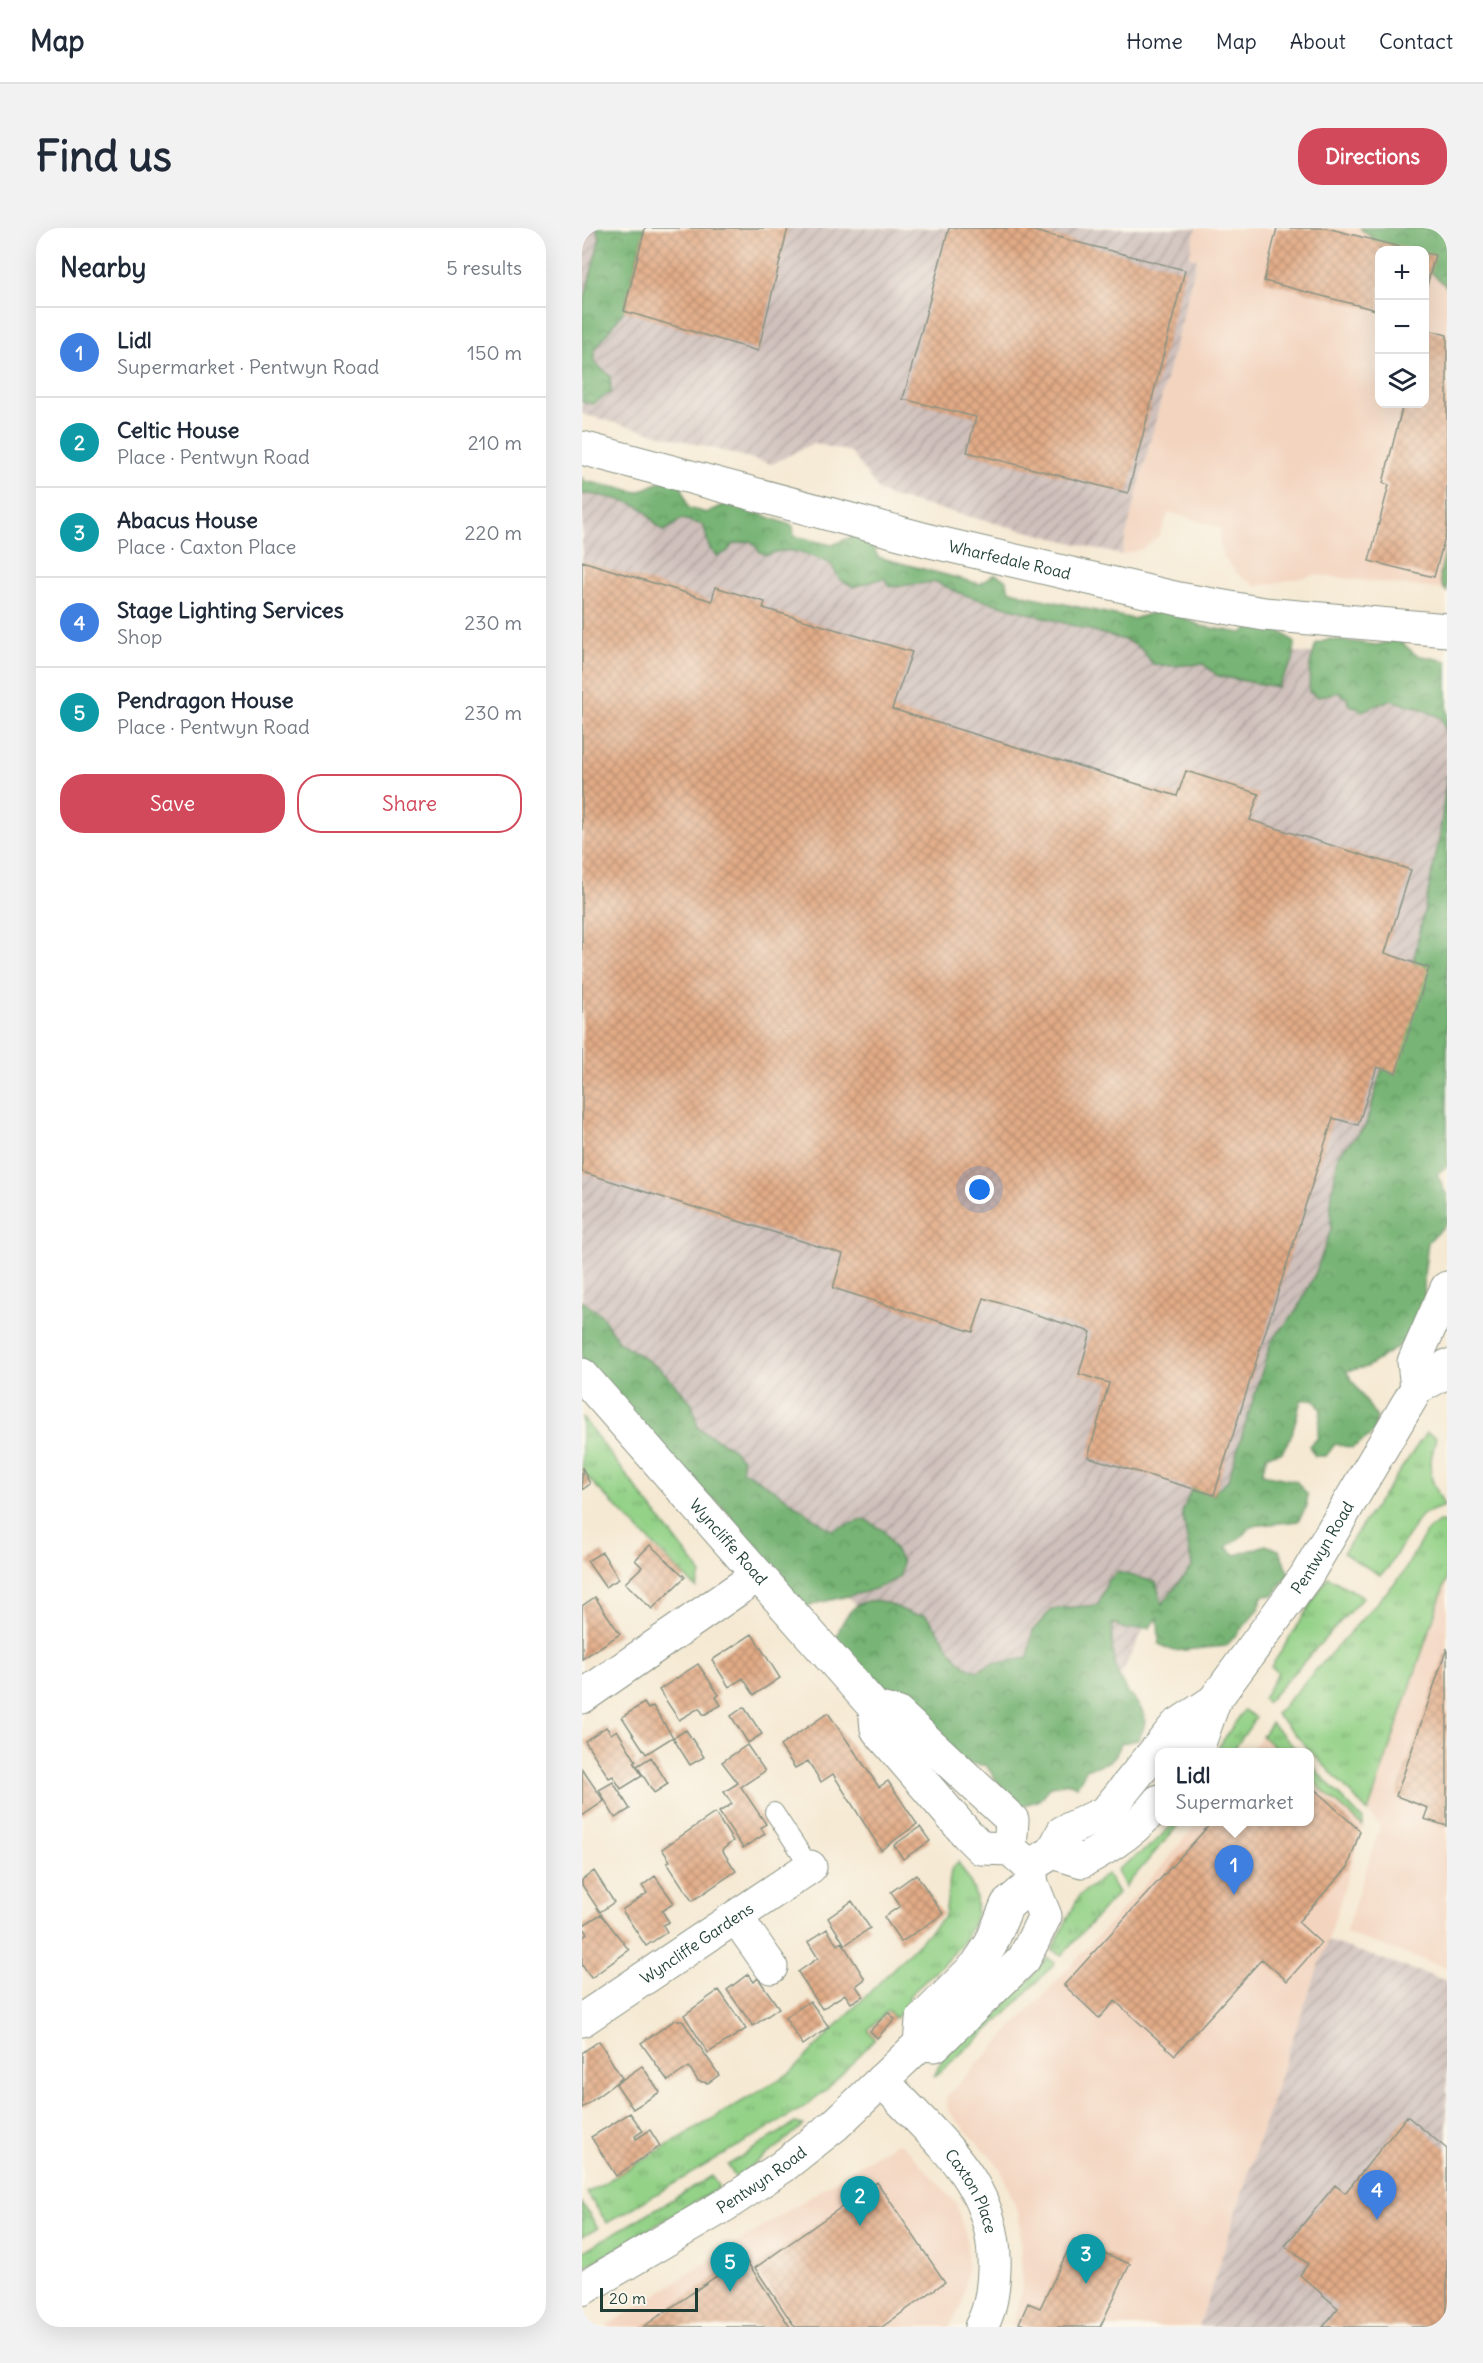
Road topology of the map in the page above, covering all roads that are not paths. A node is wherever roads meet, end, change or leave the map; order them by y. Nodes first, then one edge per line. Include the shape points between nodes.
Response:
1 (582, 448) edge
2 (1447, 630) edge
3 (1447, 1288) edge
4 (1447, 1366) edge
5 (582, 1375) edge
6 (1417, 1388) junction
7 (758, 1575) junction
8 (582, 1698) edge
9 (1214, 1701) junction
10 (1158, 1748) edge
11 (1197, 1748) edge
12 (1155, 1752) edge
13 (1155, 1806) edge
14 (774, 1812) dead end
15 (1031, 1863) junction
16 (810, 1867) joint
17 (736, 1917) junction
18 (771, 1967) dead end
19 (582, 2020) edge
20 (882, 2080) junction
21 (582, 2289) edge
22 (981, 2327) edge

1 - 2 street, Wharfedale Road via 930,541 1179,599 1264,614
3 - 6 street via 1414,1362
4 - 6 street via 1444,1373
5 - 7 street, Wyncliffe Road
6 - 9 street, Pentwyn Road via 1306,1576
7 - 8 street
7 - 15 street, Wyncliffe Road via 875,1708 877,1729 967,1834 981,1848
9 - 10 street, Pentwyn Road via 1176,1726
9 - 11 street, Pentwyn Road
12 - 15 street, Pentwyn Road via 1106,1812 1063,1832
13 - 15 street via 1114,1844 1082,1861
14 - 16 lane
15 - 20 street, Pentwyn Road via 977,1965 922,2020 920,2044
16 - 17 street, Wyncliffe Gardens
17 - 18 street
17 - 19 street, Wyncliffe Gardens
20 - 21 street, Pentwyn Road via 835,2125 782,2167
20 - 22 street, Caxton Place via 960,2165 986,2208 995,2249 989,2314

